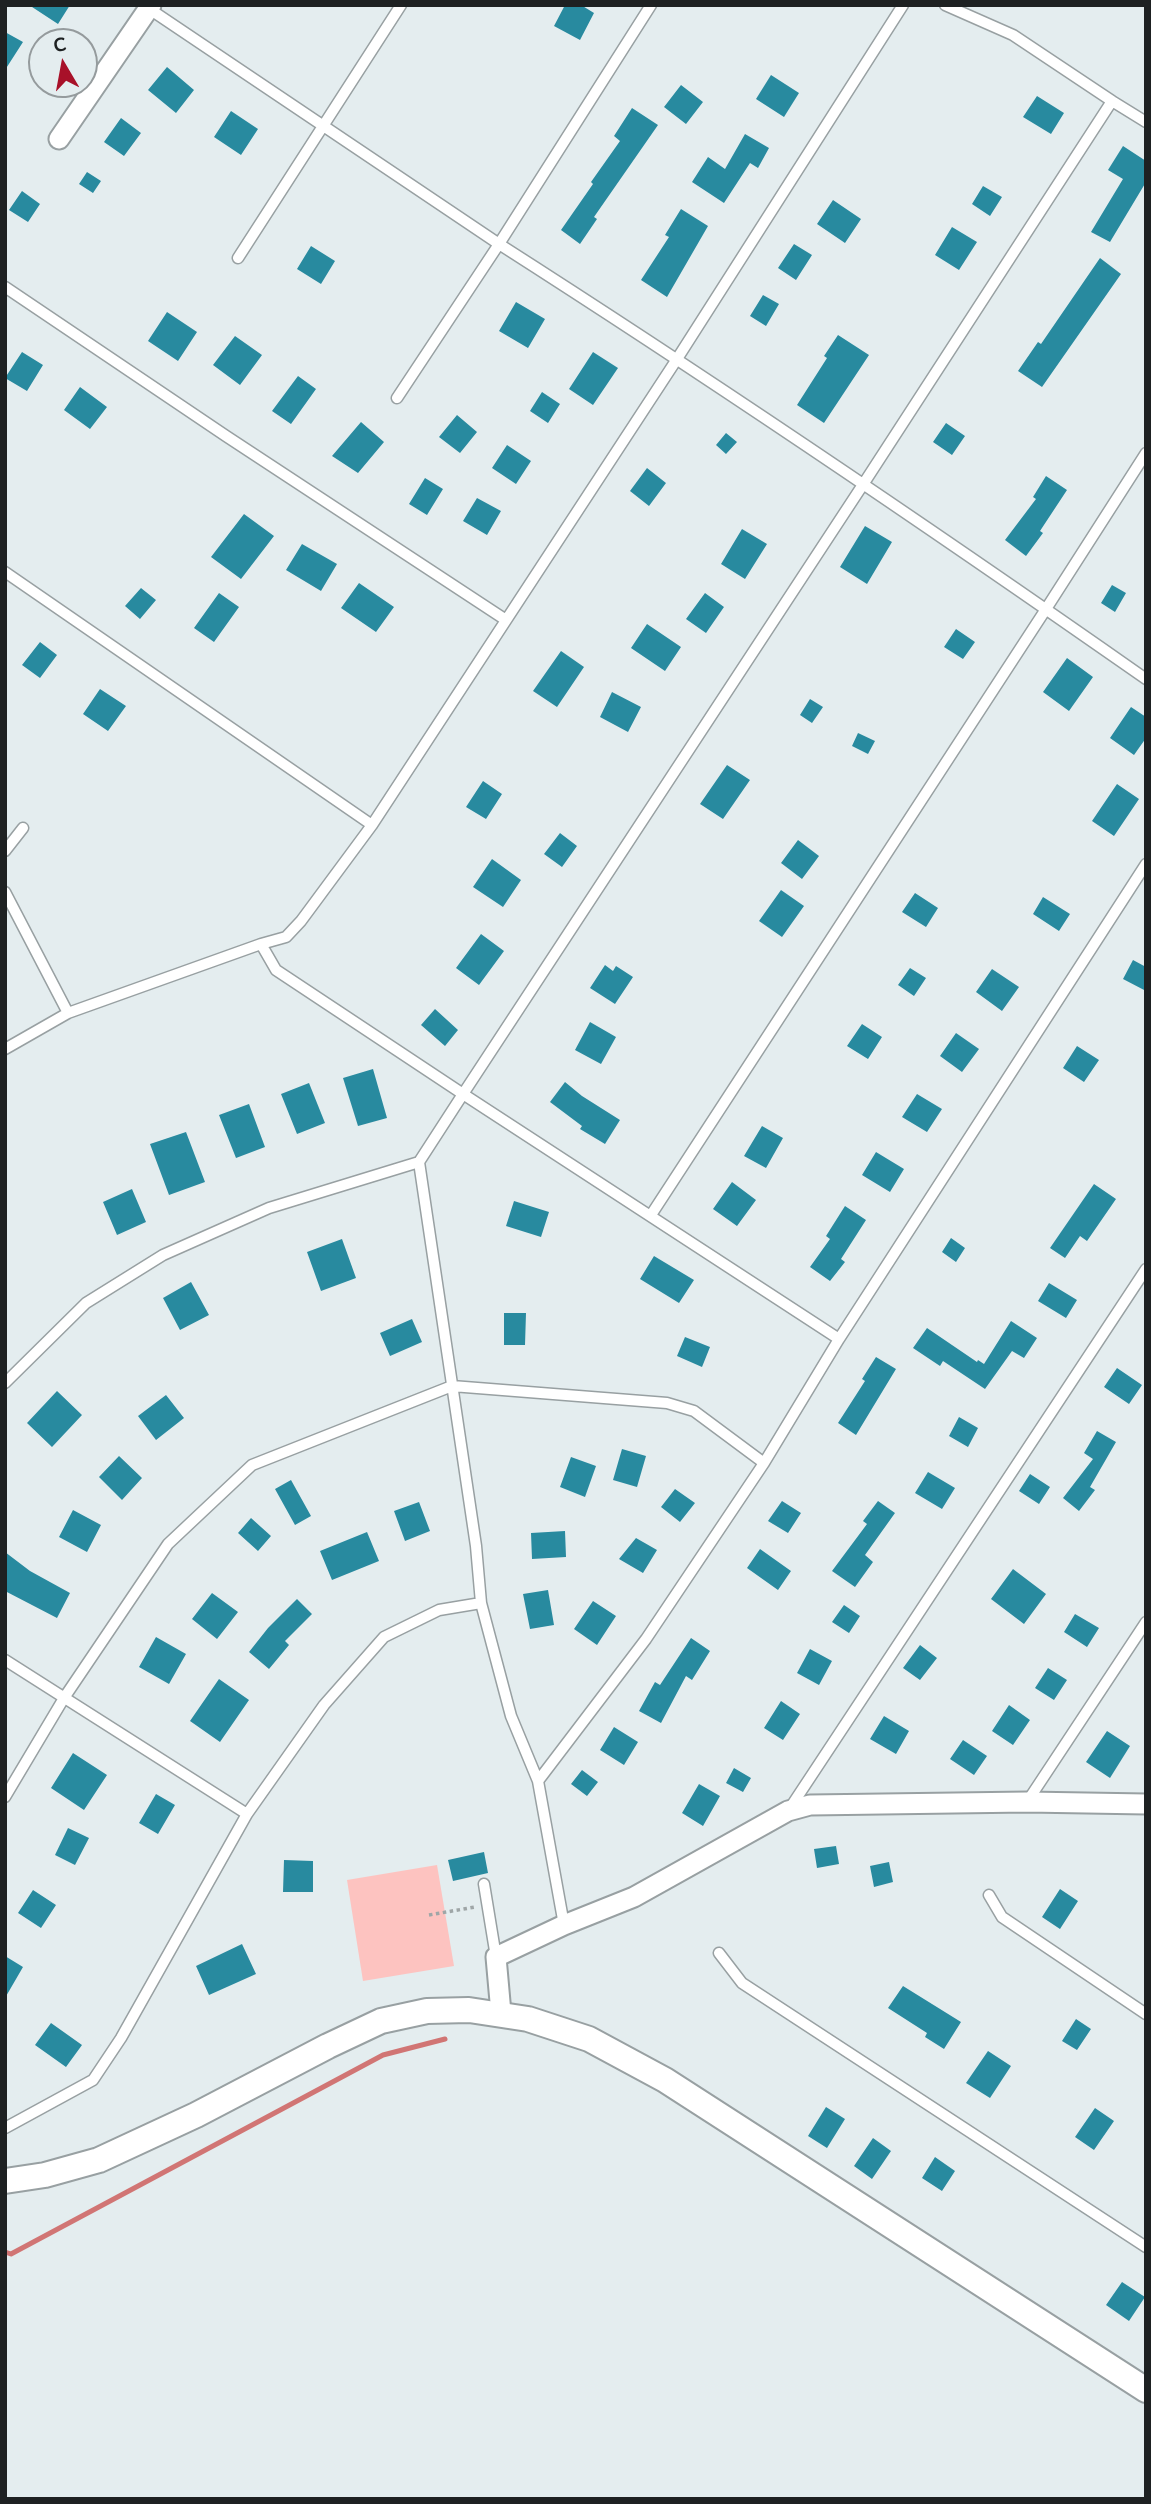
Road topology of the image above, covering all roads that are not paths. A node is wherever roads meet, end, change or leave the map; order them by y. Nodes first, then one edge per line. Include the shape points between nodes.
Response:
1 (401, 5) edge
2 (651, 5) edge
3 (903, 5) edge
4 (945, 5) edge
5 (148, 6) edge
6 (1112, 101) junction
7 (1146, 122) edge
8 (323, 128) junction
9 (59, 139) dead end
10 (499, 244) junction
11 (238, 258) dead end
12 (5, 288) edge
13 (677, 359) junction
14 (397, 398) dead end
15 (1146, 453) edge
16 (864, 483) junction
17 (5, 572) edge
18 (1046, 609) junction
19 (506, 620) junction
20 (1146, 679) edge
21 (372, 825) junction
22 (23, 828) dead end
23 (5, 851) edge
24 (1146, 864) edge
25 (5, 892) edge
26 (261, 944) junction
27 (68, 1013) junction
28 (5, 1049) edge
29 (463, 1094) junction
30 (419, 1162) junction
31 (651, 1215) junction
32 (1146, 1269) edge
33 (839, 1339) junction
34 (5, 1383) edge
35 (452, 1386) junction
36 (764, 1463) junction
37 (481, 1603) junction
38 (1146, 1622) edge
39 (5, 1660) edge
40 (64, 1698) junction
41 (538, 1781) junction
42 (5, 1797) edge
43 (1027, 1802) junction
44 (1146, 1804) edge
45 (788, 1811) junction
46 (247, 1814) junction
47 (484, 1884) dead end
48 (989, 1895) dead end
49 (564, 1925) junction
50 (719, 1953) dead end
51 (496, 1957) junction
52 (501, 2013) junction
53 (1146, 2014) edge
54 (5, 2128) edge
55 (5, 2181) edge
56 (1146, 2247) edge
57 (1146, 2390) edge

1 - 8 lane
2 - 10 lane
3 - 13 lane
4 - 6 lane via 1013,35
5 - 8 lane
5 - 9 street
6 - 7 lane
6 - 16 lane
8 - 10 lane
8 - 11 lane
10 - 13 lane
10 - 14 lane
12 - 19 lane
13 - 16 lane
13 - 19 lane
15 - 18 lane
16 - 18 lane
16 - 29 lane
17 - 21 lane
18 - 20 lane
18 - 31 lane
19 - 21 lane
21 - 26 lane via 294,929 286,937
22 - 23 lane
24 - 33 lane
25 - 27 lane
26 - 27 lane
26 - 29 lane via 276,970
27 - 28 lane
29 - 30 lane
29 - 31 lane
30 - 34 lane via 269,1208 163,1255 86,1303
30 - 35 lane
31 - 33 lane
32 - 45 lane
33 - 36 lane
35 - 36 lane via 667,1403 694,1411
35 - 37 lane
35 - 40 lane via 252,1465 168,1545
36 - 41 lane via 646,1639
37 - 41 lane via 511,1716
37 - 46 lane via 439,1610 384,1637 324,1705
38 - 43 lane
39 - 40 lane
40 - 42 lane
40 - 46 lane
41 - 49 lane
43 - 44 street
43 - 45 street via 810,1805
45 - 49 street via 634,1897
46 - 54 lane via 93,2080
47 - 51 lane
48 - 53 lane via 1002,1917
49 - 51 street
50 - 56 lane via 742,1983
51 - 52 street
52 - 55 street via 427,2011 381,2021 99,2160
52 - 57 street via 589,2039 665,2080

